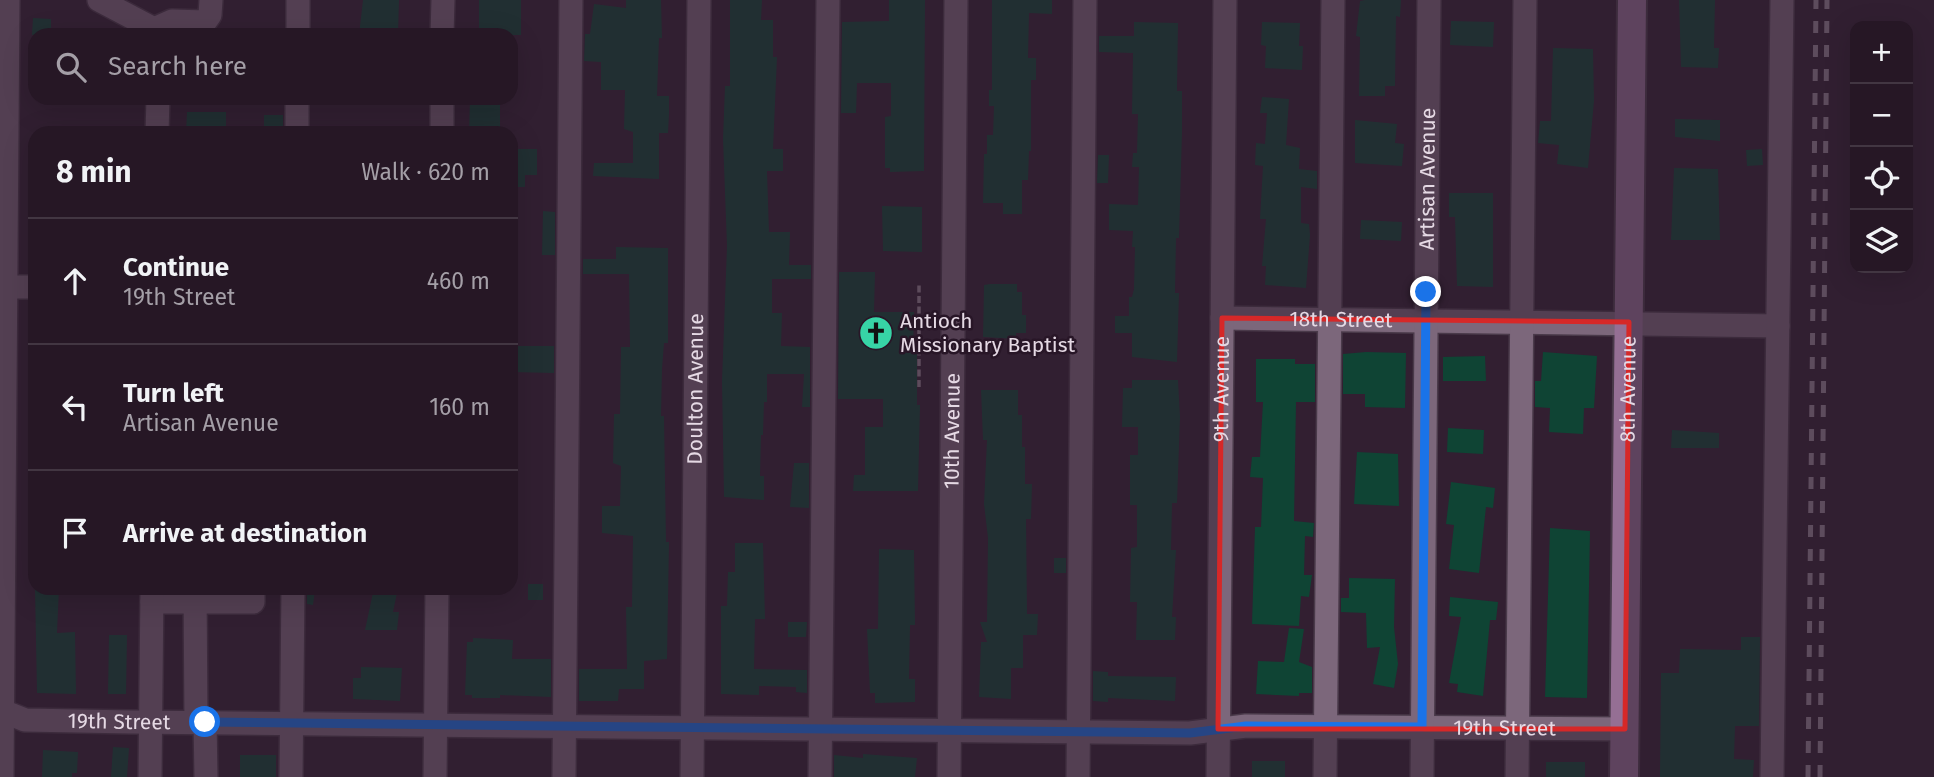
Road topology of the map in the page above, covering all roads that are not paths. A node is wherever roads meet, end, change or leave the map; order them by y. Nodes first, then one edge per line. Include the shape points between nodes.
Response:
1 (8, 0) edge
2 (99, 0) edge
3 (211, 0) edge
4 (298, 0) edge
5 (443, 0) edge
6 (571, 0) edge
7 (699, 0) edge
8 (828, 0) edge
9 (956, 0) edge
10 (1085, 0) edge
11 (1225, 0) edge
12 (1333, 0) edge
13 (1429, 0) edge
14 (1525, 0) edge
15 (1632, 0) edge
16 (1782, 0) edge
17 (148, 28) edge
18 (161, 28) edge
19 (298, 28) edge
20 (442, 28) edge
21 (158, 105) edge
22 (297, 105) edge
23 (442, 105) edge
24 (157, 126) edge
25 (297, 126) edge
26 (442, 126) edge
27 (3, 253) edge
28 (6, 287) junction
29 (28, 288) edge
30 (1222, 318) junction
31 (1329, 319) junction
32 (1426, 320) junction
33 (1521, 322) junction
34 (1629, 322) junction
35 (1778, 326) junction
36 (152, 595) edge
37 (195, 595) edge
38 (253, 595) edge
39 (293, 595) edge
40 (437, 595) edge
41 (1, 711) edge
42 (151, 722) junction
43 (200, 722) junction
44 (292, 723) junction
45 (436, 725) junction
46 (564, 726) junction
47 (1326, 726) junction
48 (693, 727) junction
49 (1422, 727) junction
50 (821, 728) junction
51 (1518, 728) junction
52 (949, 729) junction
53 (1218, 729) junction
54 (1625, 729) junction
55 (1078, 731) junction
56 (2, 777) edge
57 (150, 777) edge
58 (206, 777) edge
59 (291, 777) edge
60 (435, 777) edge
61 (564, 777) edge
62 (692, 777) edge
63 (820, 777) edge
64 (949, 777) edge
65 (1078, 777) edge
66 (1218, 777) edge
67 (1325, 777) edge
68 (1422, 777) edge
69 (1517, 777) edge
70 (1624, 777) edge
71 (1772, 777) edge

1 - 27 street
2 - 17 street
3 - 18 street via 205,22 172,21
4 - 19 street
5 - 20 street
6 - 46 street
7 - 48 street, Doulton Avenue
8 - 50 street
9 - 52 street, 10th Avenue
10 - 55 street
11 - 30 street, 9th Avenue
12 - 31 street
13 - 32 street, Artisan Avenue
14 - 33 street
15 - 34 main road, 8th Avenue
16 - 35 street
21 - 24 street
22 - 25 street
23 - 26 street
27 - 28 street
28 - 29 street
28 - 41 street
30 - 31 street, 18th Street
30 - 53 street, 9th Avenue
31 - 32 street, 18th Street
31 - 47 street
32 - 33 street, 18th Street
32 - 49 street, Artisan Avenue
33 - 34 street, 18th Street
33 - 51 street
34 - 35 street, 18th Street
34 - 54 main road, 8th Avenue
35 - 71 street
36 - 37 street
36 - 42 street
37 - 38 street via 253,602
37 - 43 street
39 - 44 street
40 - 45 street
41 - 42 street, 19th Street via 25,720
41 - 56 street
42 - 43 street, 19th Street
42 - 57 street
43 - 44 street, 19th Street
43 - 58 street
44 - 45 street, 19th Street
44 - 59 street
45 - 46 street, 19th Street
45 - 60 street
46 - 48 street, 19th Street
46 - 61 street
47 - 49 street, 19th Street
47 - 53 street, 19th Street
47 - 67 street
48 - 50 street, 19th Street
48 - 62 street, Doulton Avenue
49 - 51 street, 19th Street
49 - 68 street, Artisan Avenue
50 - 52 street, 19th Street
50 - 63 street
51 - 54 street, 19th Street
51 - 69 street
52 - 55 street, 19th Street
52 - 64 street, 10th Avenue
53 - 55 street, 19th Street via 1190,733
53 - 66 street, 9th Avenue
54 - 70 main road, 8th Avenue
55 - 65 street

